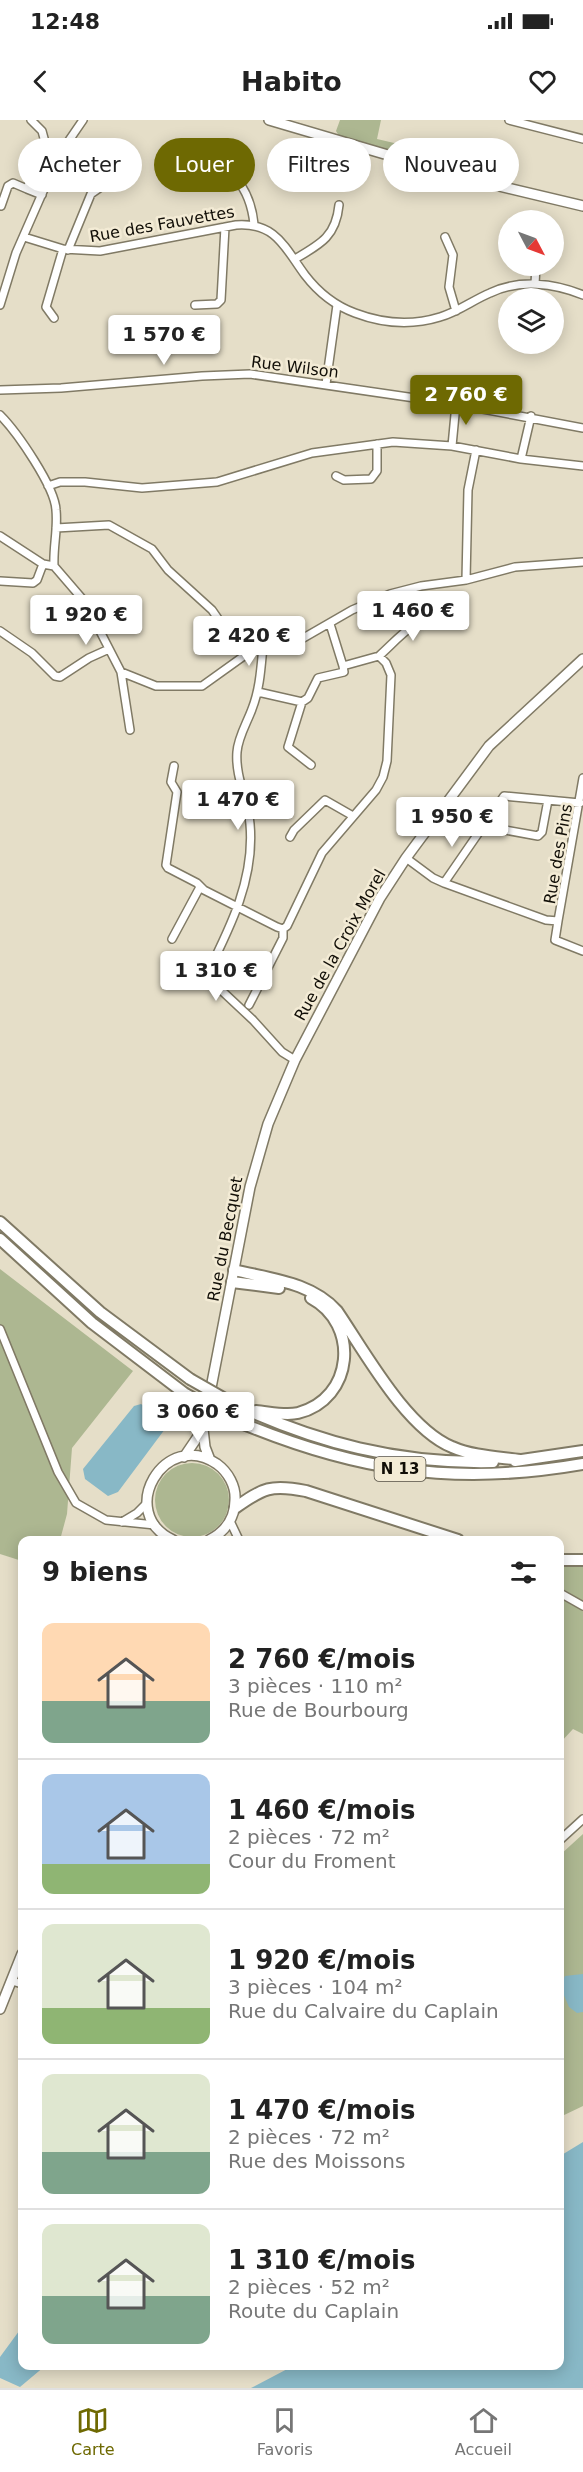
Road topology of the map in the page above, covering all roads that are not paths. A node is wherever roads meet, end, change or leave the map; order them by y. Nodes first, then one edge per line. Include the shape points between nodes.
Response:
1 (31, 120) edge
2 (83, 120) edge
3 (269, 120) edge
4 (509, 120) edge
5 (45, 138) edge
6 (69, 138) edge
7 (583, 139) edge
8 (18, 185) edge
9 (34, 192) edge
10 (43, 192) edge
11 (94, 192) edge
12 (245, 192) edge
13 (42, 195) junction
14 (1, 206) edge
15 (339, 206) dead end
16 (583, 206) edge
17 (254, 224) junction
18 (225, 227) junction
19 (24, 237) junction
20 (445, 237) dead end
21 (66, 250) junction
22 (296, 259) junction
23 (536, 276) edge
24 (536, 284) junction
25 (583, 295) edge
26 (195, 305) dead end
27 (337, 305) junction
28 (0, 306) edge
29 (456, 311) junction
30 (54, 318) dead end
31 (326, 384) junction
32 (0, 390) edge
33 (456, 404) junction
34 (0, 416) edge
35 (531, 416) junction
36 (583, 428) edge
37 (377, 444) junction
38 (452, 446) junction
39 (476, 450) junction
40 (521, 459) junction
41 (583, 466) edge
42 (336, 476) dead end
43 (48, 486) junction
44 (56, 528) junction
45 (0, 536) edge
46 (583, 561) edge
47 (43, 564) junction
48 (54, 566) junction
49 (0, 580) edge
50 (466, 580) junction
51 (442, 615) dead end
52 (330, 624) junction
53 (0, 631) edge
54 (264, 646) junction
55 (109, 649) junction
56 (243, 655) junction
57 (379, 656) junction
58 (583, 659) edge
59 (343, 666) junction
60 (121, 672) junction
61 (258, 692) junction
62 (302, 702) junction
63 (130, 730) dead end
64 (311, 765) dead end
65 (174, 766) dead end
66 (583, 778) edge
67 (548, 800) junction
68 (580, 803) junction
69 (353, 816) junction
70 (483, 826) junction
71 (290, 837) dead end
72 (406, 858) junction
73 (444, 883) junction
74 (200, 887) junction
75 (238, 908) junction
76 (558, 921) junction
77 (283, 928) junction
78 (172, 939) dead end
79 (583, 951) edge
80 (249, 1005) dead end
81 (295, 1060) junction
82 (0, 1222) edge
83 (0, 1239) edge
84 (234, 1270) junction
85 (232, 1282) junction
86 (0, 1329) edge
87 (247, 1410) junction
88 (203, 1429) junction
89 (583, 1451) edge
90 (184, 1457) junction
91 (210, 1460) junction
92 (520, 1460) junction
93 (583, 1464) edge
94 (147, 1503) junction
95 (235, 1508) junction
96 (230, 1521) junction
97 (122, 1522) junction
98 (154, 1525) junction
99 (168, 1536) edge
100 (216, 1536) edge
101 (237, 1536) edge
102 (446, 1536) edge
103 (564, 1560) edge
104 (583, 1560) edge
105 (564, 1595) edge
106 (583, 1606) edge
107 (583, 1819) edge
108 (564, 1836) edge
109 (18, 1965) edge
110 (12, 1981) junction
111 (18, 1983) edge
112 (0, 2009) edge

1 - 5 street
2 - 6 street
3 - 16 main road via 466,178
4 - 7 street
8 - 14 street via 8,186
9 - 13 street
10 - 13 street
11 - 21 street
12 - 17 street via 252,205
13 - 19 street
15 - 22 street via 337,224 330,235
17 - 18 street, Rue des Fauvettes
17 - 22 street, Rue des Fauvettes via 276,236
18 - 21 street, Rue des Fauvettes via 100,251
18 - 26 street via 221,300 217,304
19 - 21 street, Rue des Fauvettes
19 - 28 street
20 - 29 street via 453,255 449,287
21 - 30 street via 46,307
22 - 27 street, Rue des Fauvettes via 317,289
23 - 24 street
24 - 25 street, Rue des Fauvettes
24 - 29 street, Rue des Fauvettes via 490,292
27 - 29 street, Rue des Fauvettes via 369,318 398,323 426,321
27 - 31 street
31 - 32 street, Rue Wilson via 250,374
31 - 33 street, Rue Wilson
33 - 35 street, Rue Wilson
33 - 38 street
34 - 43 street
35 - 36 street, Rue Wilson
35 - 40 street
37 - 38 street
37 - 42 street via 377,471 371,479 344,480
37 - 43 street via 312,453 217,482 142,488 85,482
38 - 39 street
39 - 40 street
39 - 50 street via 468,490
40 - 41 street
43 - 44 street via 56,508
44 - 48 street
44 - 56 street via 109,525 152,549 168,570 212,610
45 - 47 street
46 - 50 street via 515,567
47 - 48 street
47 - 49 street via 33,583
48 - 55 street via 85,602
50 - 52 street via 390,594
51 - 57 street via 417,622
52 - 54 street via 293,644
52 - 59 street
53 - 55 street via 60,677
54 - 56 street
54 - 61 street
55 - 60 street
56 - 60 street via 202,686 156,686
57 - 59 street
57 - 69 street via 390,675 387,761 381,782
58 - 72 main road, Rue de la Croix Morel via 489,746
59 - 62 street via 345,672 316,680
60 - 63 street
61 - 62 street
61 - 75 street via 237,754 251,834 249,869
62 - 64 street via 288,747
65 - 74 street via 171,782 177,792 166,864
66 - 68 street, Rue des Pins
67 - 68 street
67 - 70 street via 504,796
67 - 70 street via 538,836
68 - 76 street, Rue des Pins
69 - 71 street via 325,800
69 - 77 street via 318,859 289,923
70 - 73 street
72 - 73 street, Rue des Pins
72 - 81 main road, Rue de la Croix Morel via 380,898
73 - 76 street, Rue des Pins
74 - 75 street
74 - 78 street
75 - 77 street
75 - 81 street via 206,976 282,1052
76 - 79 street via 555,940
77 - 80 street via 280,944
81 - 84 main road, Rue du Becquet via 268,1124
82 - 87 highway, N 13, bridge via 100,1312 190,1379
83 - 93 highway, N 13, bridge via 92,1323 184,1394 272,1437 348,1460 422,1473 514,1473
84 - 85 main road, Rue du Becquet
84 - 92 highway via 306,1288 328,1300 402,1407 431,1437 463,1452
85 - 87 highway via 296,1292 313,1299 338,1324 345,1361 340,1377 321,1401 298,1413
85 - 88 main road, Rue du Becquet
86 - 97 street via 64,1486 76,1503 92,1514
87 - 92 highway, N 13 via 316,1438 377,1453 474,1462
88 - 90 main road, Rue du Becquet
88 - 91 main road, Rue du Becquet
89 - 92 highway, N 13
90 - 91 main road
90 - 94 main road via 158,1471 151,1481
91 - 95 main road via 228,1474
94 - 97 street
94 - 98 main road
95 - 96 main road
95 - 102 highway via 260,1491 289,1487
96 - 100 main road
96 - 101 street
97 - 98 street
98 - 99 main road
103 - 104 highway
105 - 106 street
107 - 108 street
109 - 110 main road
110 - 111 street
110 - 112 main road

